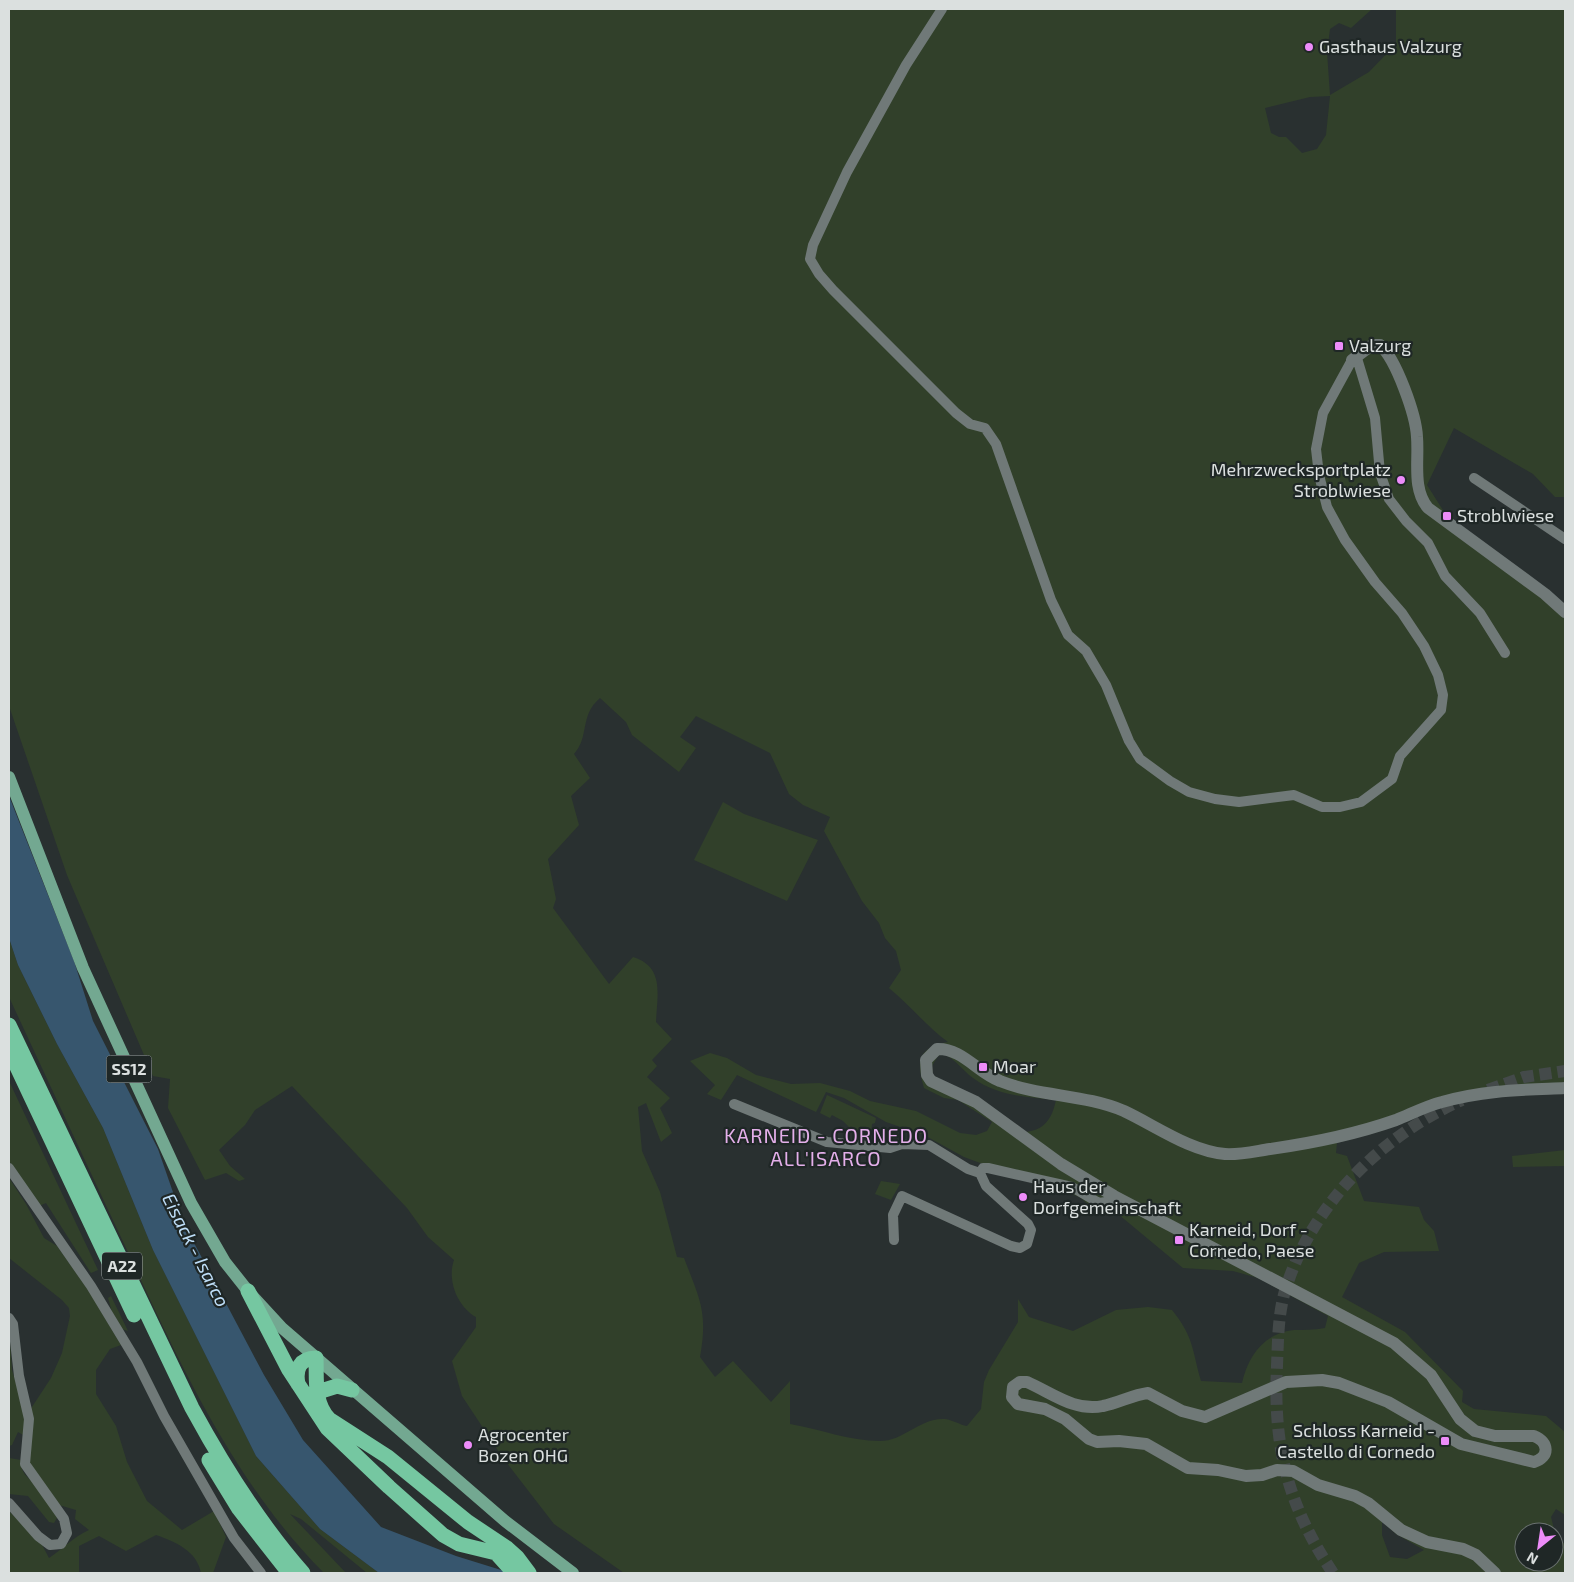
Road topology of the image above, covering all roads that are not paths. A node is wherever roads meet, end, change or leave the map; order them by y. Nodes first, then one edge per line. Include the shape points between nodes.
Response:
1 (942, 9) edge
2 (1354, 357) junction
3 (1474, 478) dead end
4 (1565, 539) edge
5 (1565, 612) edge
6 (1505, 653) dead end
7 (9, 777) edge
8 (9, 1024) edge
9 (9, 1050) edge
10 (1565, 1088) edge
11 (734, 1104) dead end
12 (9, 1168) edge
13 (980, 1173) junction
14 (1114, 1196) junction
15 (894, 1240) dead end
16 (248, 1292) junction
17 (9, 1318) edge
18 (316, 1358) junction
19 (298, 1384) junction
20 (352, 1390) junction
21 (318, 1392) junction
22 (247, 1501) junction
23 (9, 1503) edge
24 (519, 1569) edge
25 (287, 1571) edge
26 (261, 1573) edge
27 (303, 1573) edge
28 (314, 1573) edge
29 (573, 1573) edge
30 (1495, 1573) edge

1 - 2 street via 906,65 847,172 812,246 810,259 833,290 956,413 970,424 985,428 996,444 1051,600 1068,635 1086,651 1106,685 1129,742 1140,759 1189,792 1239,802 1294,795 1322,807 1361,802 1392,779 1400,756 1441,710 1443,695 1438,675 1424,646 1345,540 1327,507 1319,475 1316,449 1323,413
2 - 5 street via 1372,345 1380,345 1405,389 1416,425 1418,488 1423,502 1434,514 1556,602
2 - 6 street via 1375,418 1380,473 1389,499 1428,543 1445,576 1480,613
3 - 4 street
7 - 16 main road, SS12 via 80,960 191,1203 225,1262
8 - 22 highway, A22 via 192,1408
9 - 25 highway, A22 via 182,1412 239,1509
10 - 14 street via 1474,1094 1439,1102 1348,1134 1225,1154 1193,1144 1109,1105 998,1081 951,1050 938,1049 931,1053 925,1068 931,1081 976,1102 1061,1164
11 - 13 street via 770,1116 827,1142 890,1148 902,1144 929,1144 968,1170
12 - 26 street via 92,1286 234,1538
13 - 14 street via 983,1168 988,1168 1072,1187 1100,1203 1112,1201
13 - 15 street via 986,1186 1028,1224 1030,1238 1027,1244 1020,1248 902,1196 893,1215
14 - 30 street via 1394,1343 1431,1375 1466,1426 1485,1435 1534,1436 1546,1445 1544,1456 1528,1462 1461,1444 1388,1402 1339,1383 1322,1380 1286,1382 1205,1417 1187,1413 1148,1393 1105,1406 1086,1408 1066,1402 1027,1382 1013,1387 1012,1397 1018,1404 1045,1409 1097,1442 1146,1444 1188,1468 1246,1476 1277,1470 1293,1471 1330,1491 1355,1496 1401,1530 1427,1542 1476,1555
16 - 18 main road, SS12
16 - 19 highway
17 - 23 street via 13,1324 19,1376 29,1419 25,1464 64,1519 67,1533 61,1544 50,1545 38,1536
18 - 19 highway via 306,1359 299,1365
18 - 20 main road, SS12
18 - 21 highway
19 - 24 highway via 327,1428 438,1530 459,1544 496,1553
20 - 21 highway via 337,1386
20 - 29 main road, SS12 via 505,1522
21 - 24 highway via 319,1404 329,1418 388,1457 461,1517 507,1548
22 - 27 highway, A22
22 - 28 highway

